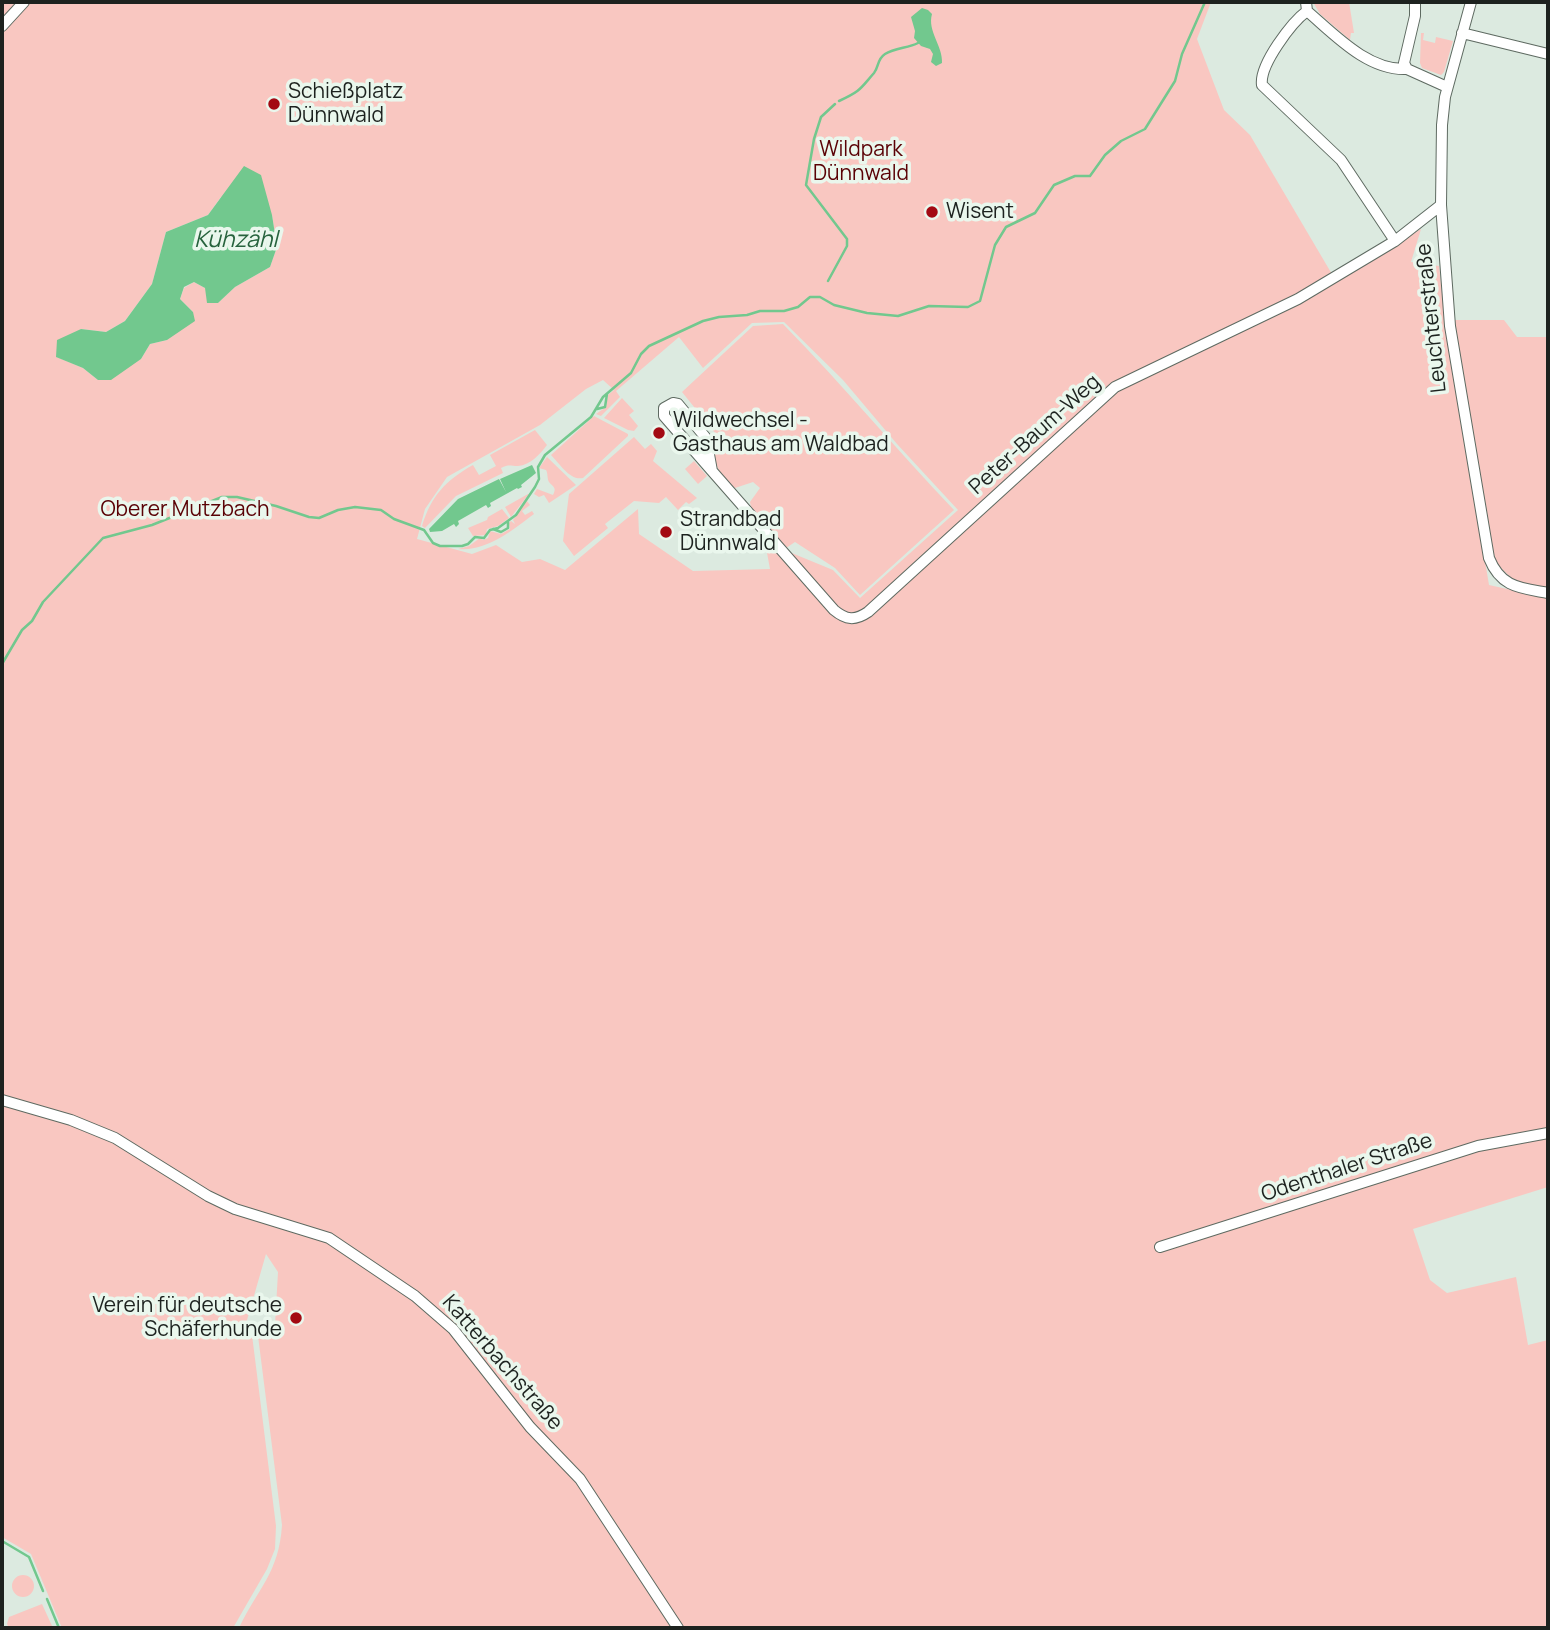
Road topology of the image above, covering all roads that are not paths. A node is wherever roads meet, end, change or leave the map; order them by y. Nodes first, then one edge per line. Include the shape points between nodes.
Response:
1 (24, 2) edge
2 (1415, 2) edge
3 (1471, 2) edge
4 (1307, 7) edge
5 (2, 26) edge
6 (1462, 33) junction
7 (1548, 54) edge
8 (1407, 69) junction
9 (1447, 88) junction
10 (1441, 205) junction
11 (1395, 241) junction
12 (712, 471) junction
13 (1548, 593) edge
14 (2, 1100) edge
15 (1548, 1132) edge
16 (1160, 1247) dead end
17 (678, 1628) edge

1 - 5 street
2 - 8 street via 1404,56
3 - 6 street, Leuchterstraße
4 - 8 street via 1354,51 1394,69
4 - 11 street via 1264,68 1262,85 1341,160
6 - 7 street
6 - 9 street, Leuchterstraße
8 - 9 street
9 - 10 street, Leuchterstraße
10 - 11 street, Peter-Baum-Weg
10 - 13 street, Leuchterstraße via 1450,326 1489,558 1509,584
11 - 12 street, Peter-Baum-Weg via 1298,299 1115,387 857,618 847,619 834,610
12 - 12 street, Peter-Baum-Weg via 706,438 678,404 669,404 664,416
14 - 17 street, Katterbachstraße via 71,1120 115,1139 235,1209 329,1238 415,1296 453,1329 522,1417 580,1479
15 - 16 street, Odenthaler Straße via 1478,1146

